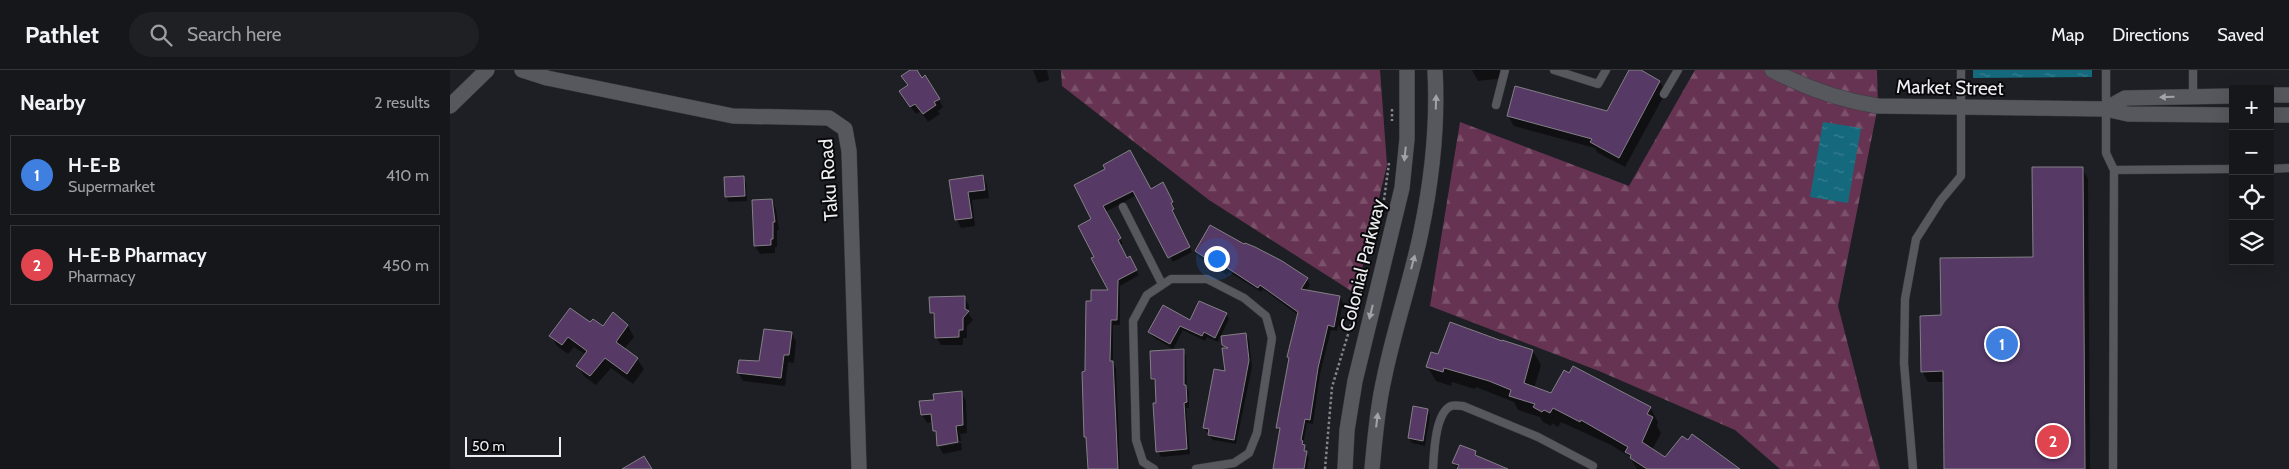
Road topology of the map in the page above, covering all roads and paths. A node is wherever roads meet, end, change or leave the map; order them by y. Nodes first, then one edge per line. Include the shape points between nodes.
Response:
1 (487, 70) edge
2 (522, 70) edge
3 (1407, 70) edge
4 (1435, 70) edge
5 (1505, 70) edge
6 (1606, 70) edge
7 (1678, 70) edge
8 (1772, 70) edge
9 (1961, 70) edge
10 (2106, 70) edge
11 (2193, 70) edge
12 (1559, 71) edge
13 (1664, 94) dead end
14 (2274, 95) edge
15 (2289, 95) edge
16 (2229, 96) edge
17 (2192, 97) junction
18 (1496, 105) dead end
19 (450, 106) edge
20 (1392, 108) dead end
21 (1962, 108) junction
22 (2105, 109) junction
23 (2229, 115) edge
24 (2274, 115) edge
25 (2289, 115) edge
26 (1392, 123) dead end
27 (1390, 162) dead end
28 (2289, 168) edge
29 (2229, 169) edge
30 (2274, 169) edge
31 (2114, 170) junction
32 (1123, 207) dead end
33 (1383, 207) dead end
34 (1365, 279) dead end
35 (1162, 284) junction
36 (1222, 467) edge
37 (1595, 468) edge
38 (859, 469) edge
39 (1154, 469) edge
40 (1201, 469) edge
41 (1325, 469) edge
42 (1345, 469) edge
43 (1372, 469) edge
44 (1433, 469) edge
45 (1914, 469) edge
46 (2113, 469) edge

1 - 19 street
2 - 38 street, Taku Road via 733,116 829,118 845,129 849,151
3 -> 42 street, Colonial Parkway via 1407,139 1402,188 1355,381
43 -> 4 street via 1384,378 1429,191 1434,141
5 - 18 lane
6 - 12 lane via 1598,84
7 - 13 lane
8 - 21 street, Market Street via 1804,87 1850,101 1878,106
9 - 21 lane
10 - 22 lane
11 - 17 lane
14 - 15 street
16 - 17 street, Market Street
17 -> 22 street, Market Street via 2125,98
20 - 26 path
21 - 22 street, Market Street
21 - 45 lane via 1960,176 1916,239 1905,299 1904,363
22 - 23 street, Market Street via 2128,114
22 - 31 lane via 2106,153
24 - 25 street
27 - 33 path
28 - 30 lane
29 - 31 lane
31 - 46 lane
32 - 35 lane
34 - 41 path via 1332,387
35 - 36 lane via 1170,279 1207,279 1244,298 1266,316 1272,338 1257,432 1249,453
35 - 39 lane via 1147,295 1133,321 1136,440 1144,462
36 - 40 lane
37 - 44 lane via 1538,438 1463,406 1452,406 1443,412 1438,425

